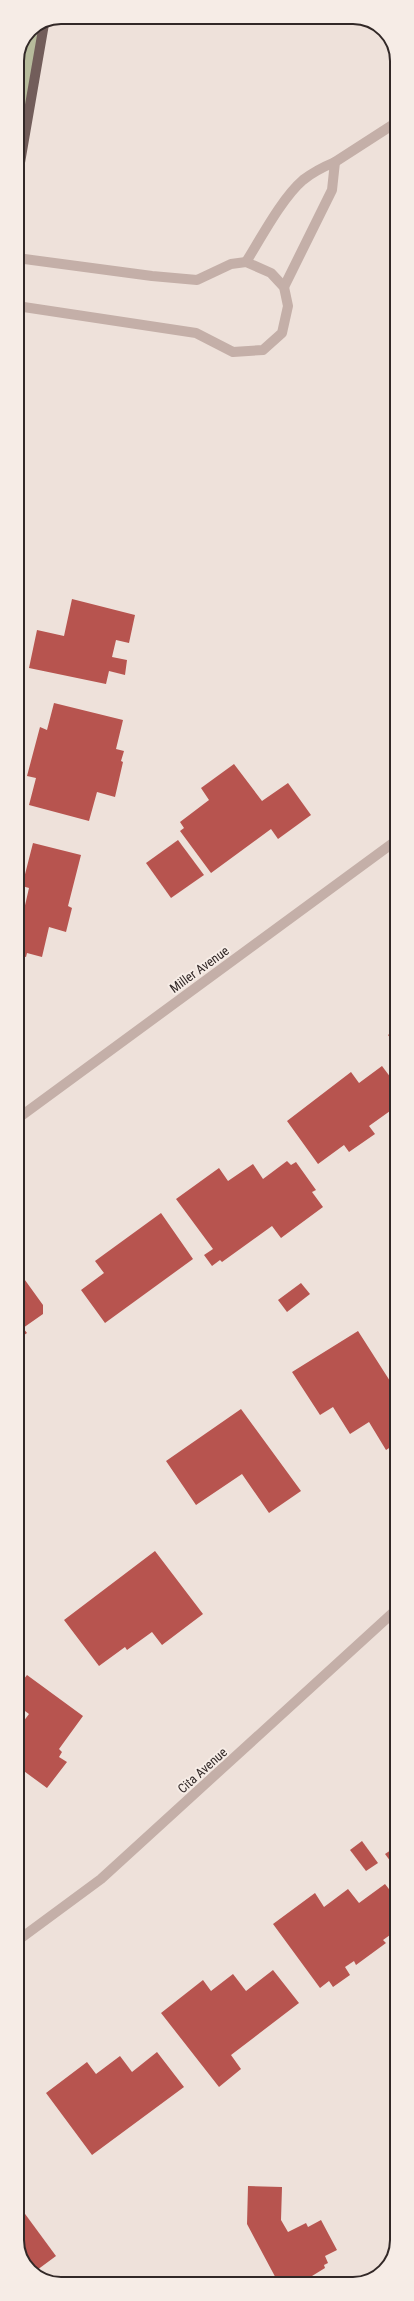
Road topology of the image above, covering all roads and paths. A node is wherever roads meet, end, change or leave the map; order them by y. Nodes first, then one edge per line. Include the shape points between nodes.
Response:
1 (43, 29) edge
2 (390, 127) edge
3 (24, 140) edge
4 (335, 162) junction
5 (24, 259) edge
6 (246, 262) junction
7 (284, 287) junction
8 (24, 307) edge
9 (390, 845) edge
10 (24, 1114) edge
11 (390, 1616) edge
12 (24, 1936) edge

1 - 3 main road
2 - 4 street
4 - 6 street via 316,170 301,181
4 - 7 street via 332,190
5 - 6 street via 197,280 231,264
6 - 7 street via 271,273
7 - 8 street via 288,306 282,333 263,350 232,352 196,333
9 - 10 street, Miller Avenue
11 - 12 street, Cita Avenue via 101,1879

